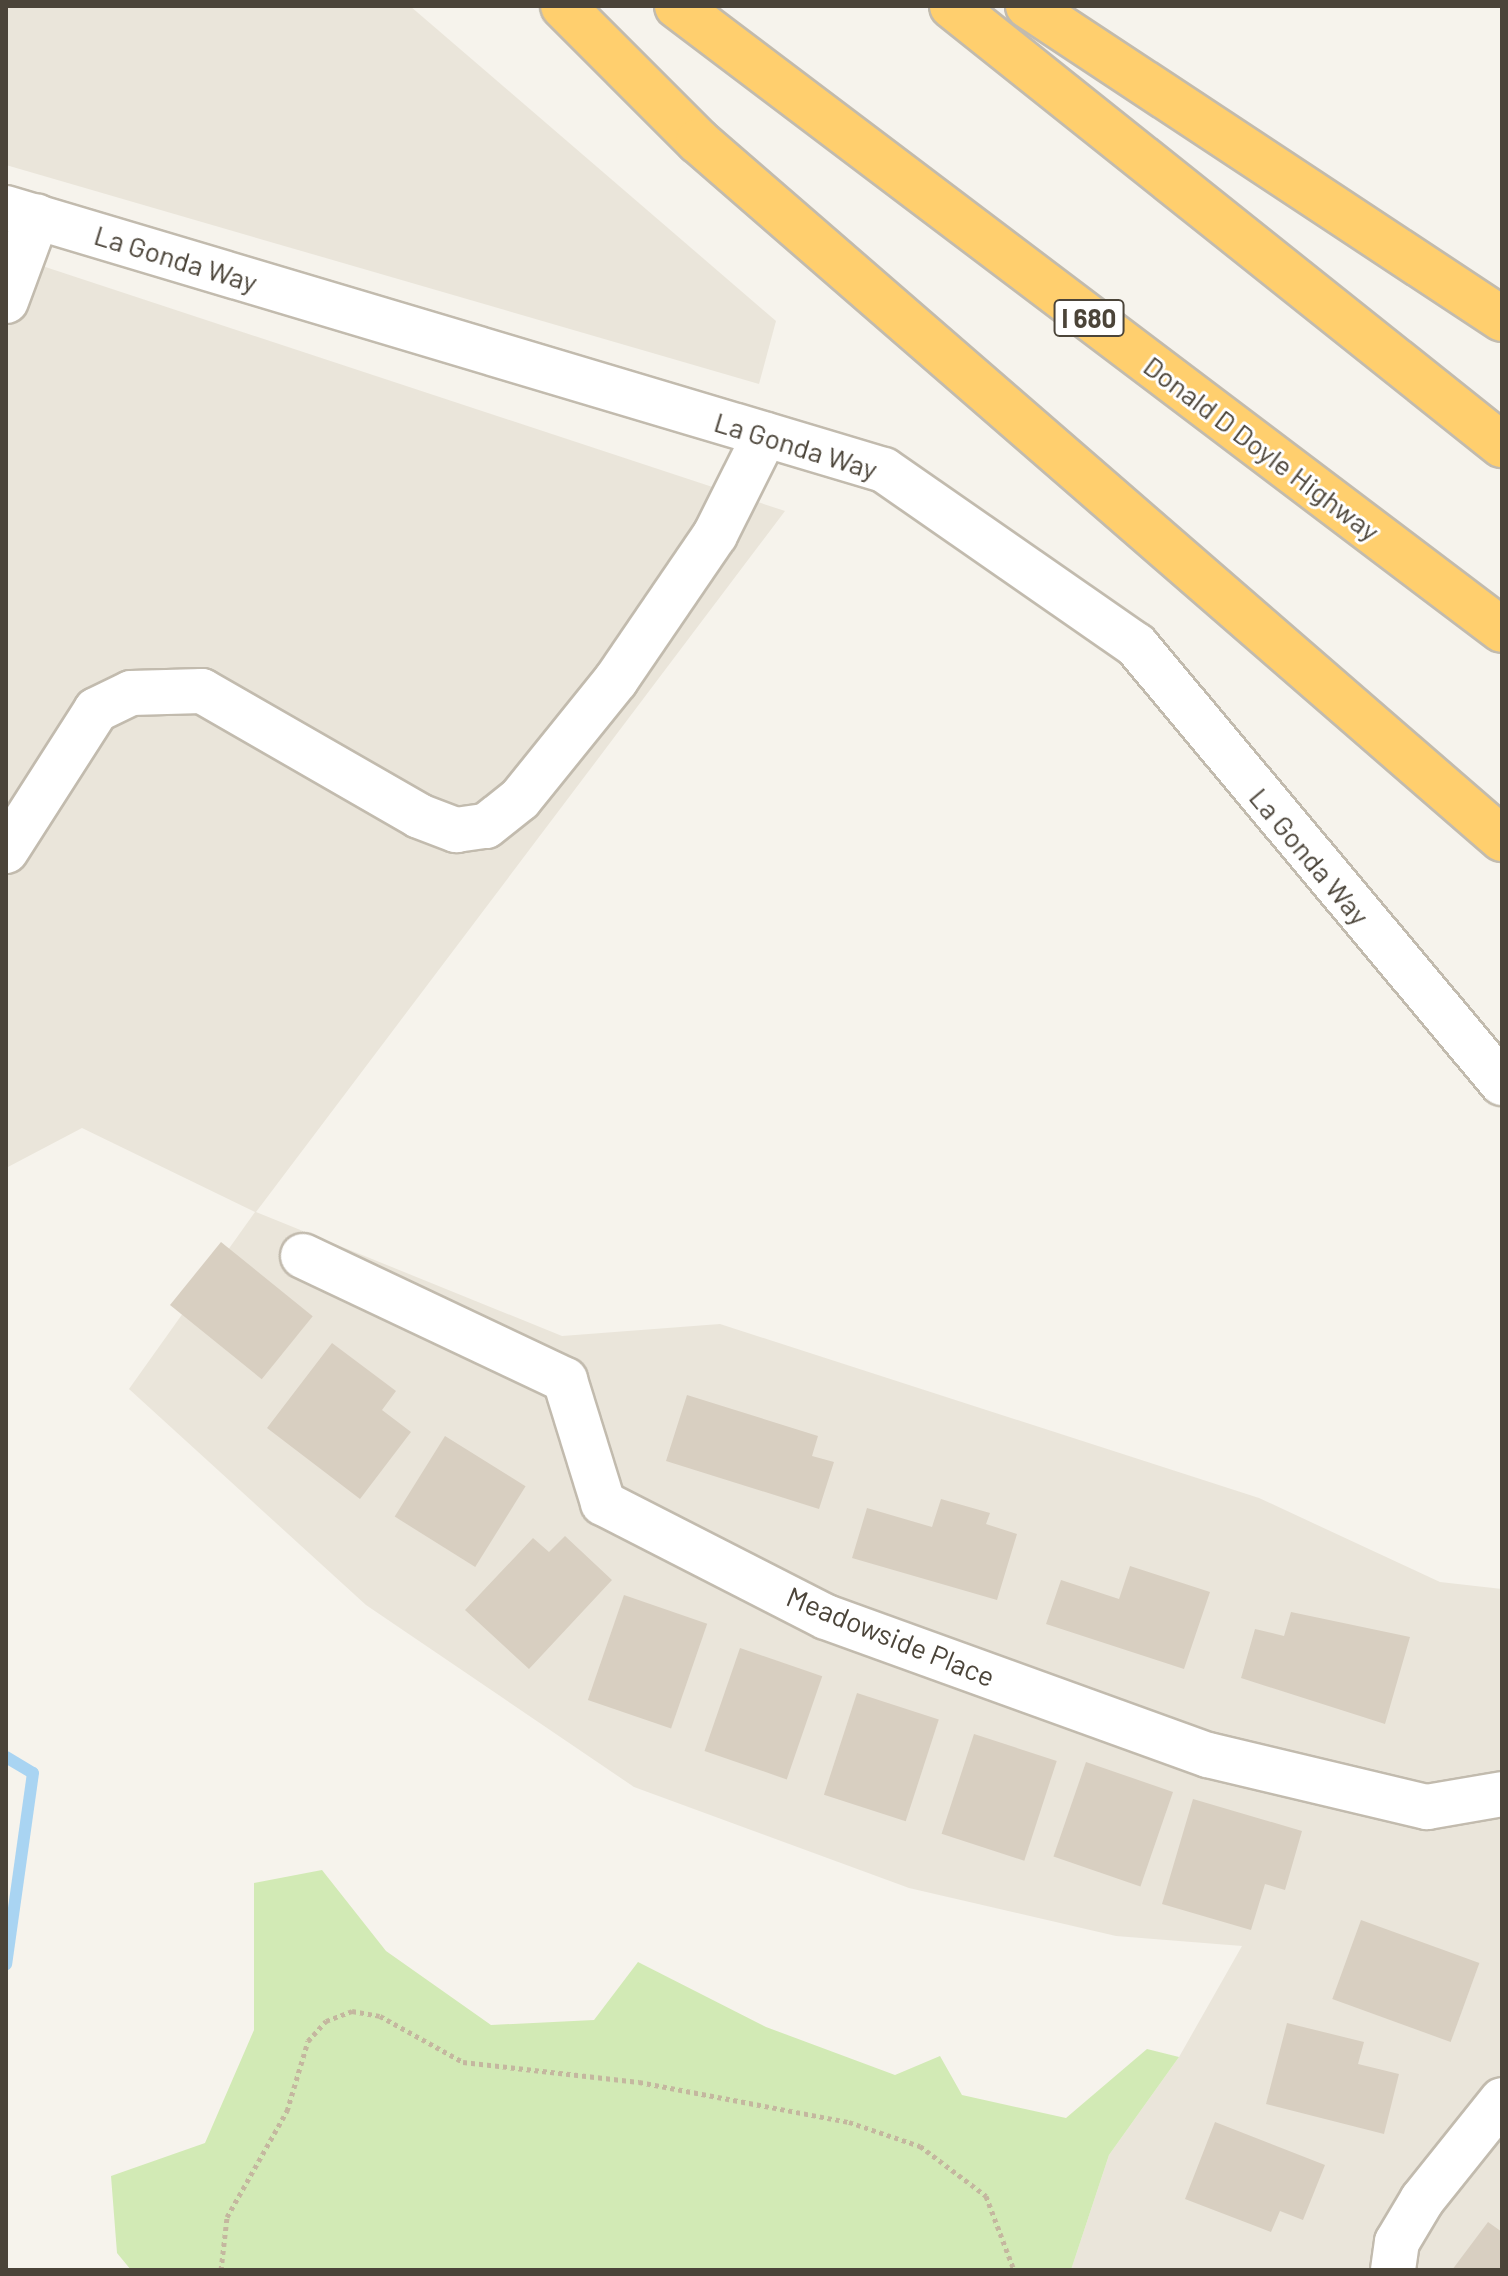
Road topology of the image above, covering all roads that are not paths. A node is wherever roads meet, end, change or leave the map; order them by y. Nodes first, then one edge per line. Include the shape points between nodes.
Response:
1 (563, 6) edge
2 (677, 6) edge
3 (952, 6) edge
4 (1028, 6) edge
5 (22, 212) edge
6 (6, 301) edge
7 (1502, 319) edge
8 (765, 435) junction
9 (1502, 445) edge
10 (1502, 630) edge
11 (1502, 839) edge
12 (6, 851) edge
13 (1502, 1083) edge
14 (303, 1256) dead end
15 (1502, 1794) edge
16 (1502, 2100) edge
17 (1393, 2270) edge

1 - 11 highway via 814,244
2 - 10 highway, Donald D Doyle Highway / I 680
3 - 9 highway
4 - 7 highway
5 - 6 street
5 - 8 street, La Gonda Way
8 - 12 street via 715,535 616,680 520,799 486,826 456,830 419,816 202,691 131,693 96,710
8 - 13 street, La Gonda Way via 884,470 1136,645
14 - 15 street, Meadowside Place via 565,1380 603,1503 826,1617 1208,1755 1427,1807
16 - 17 street via 1422,2200 1397,2242

